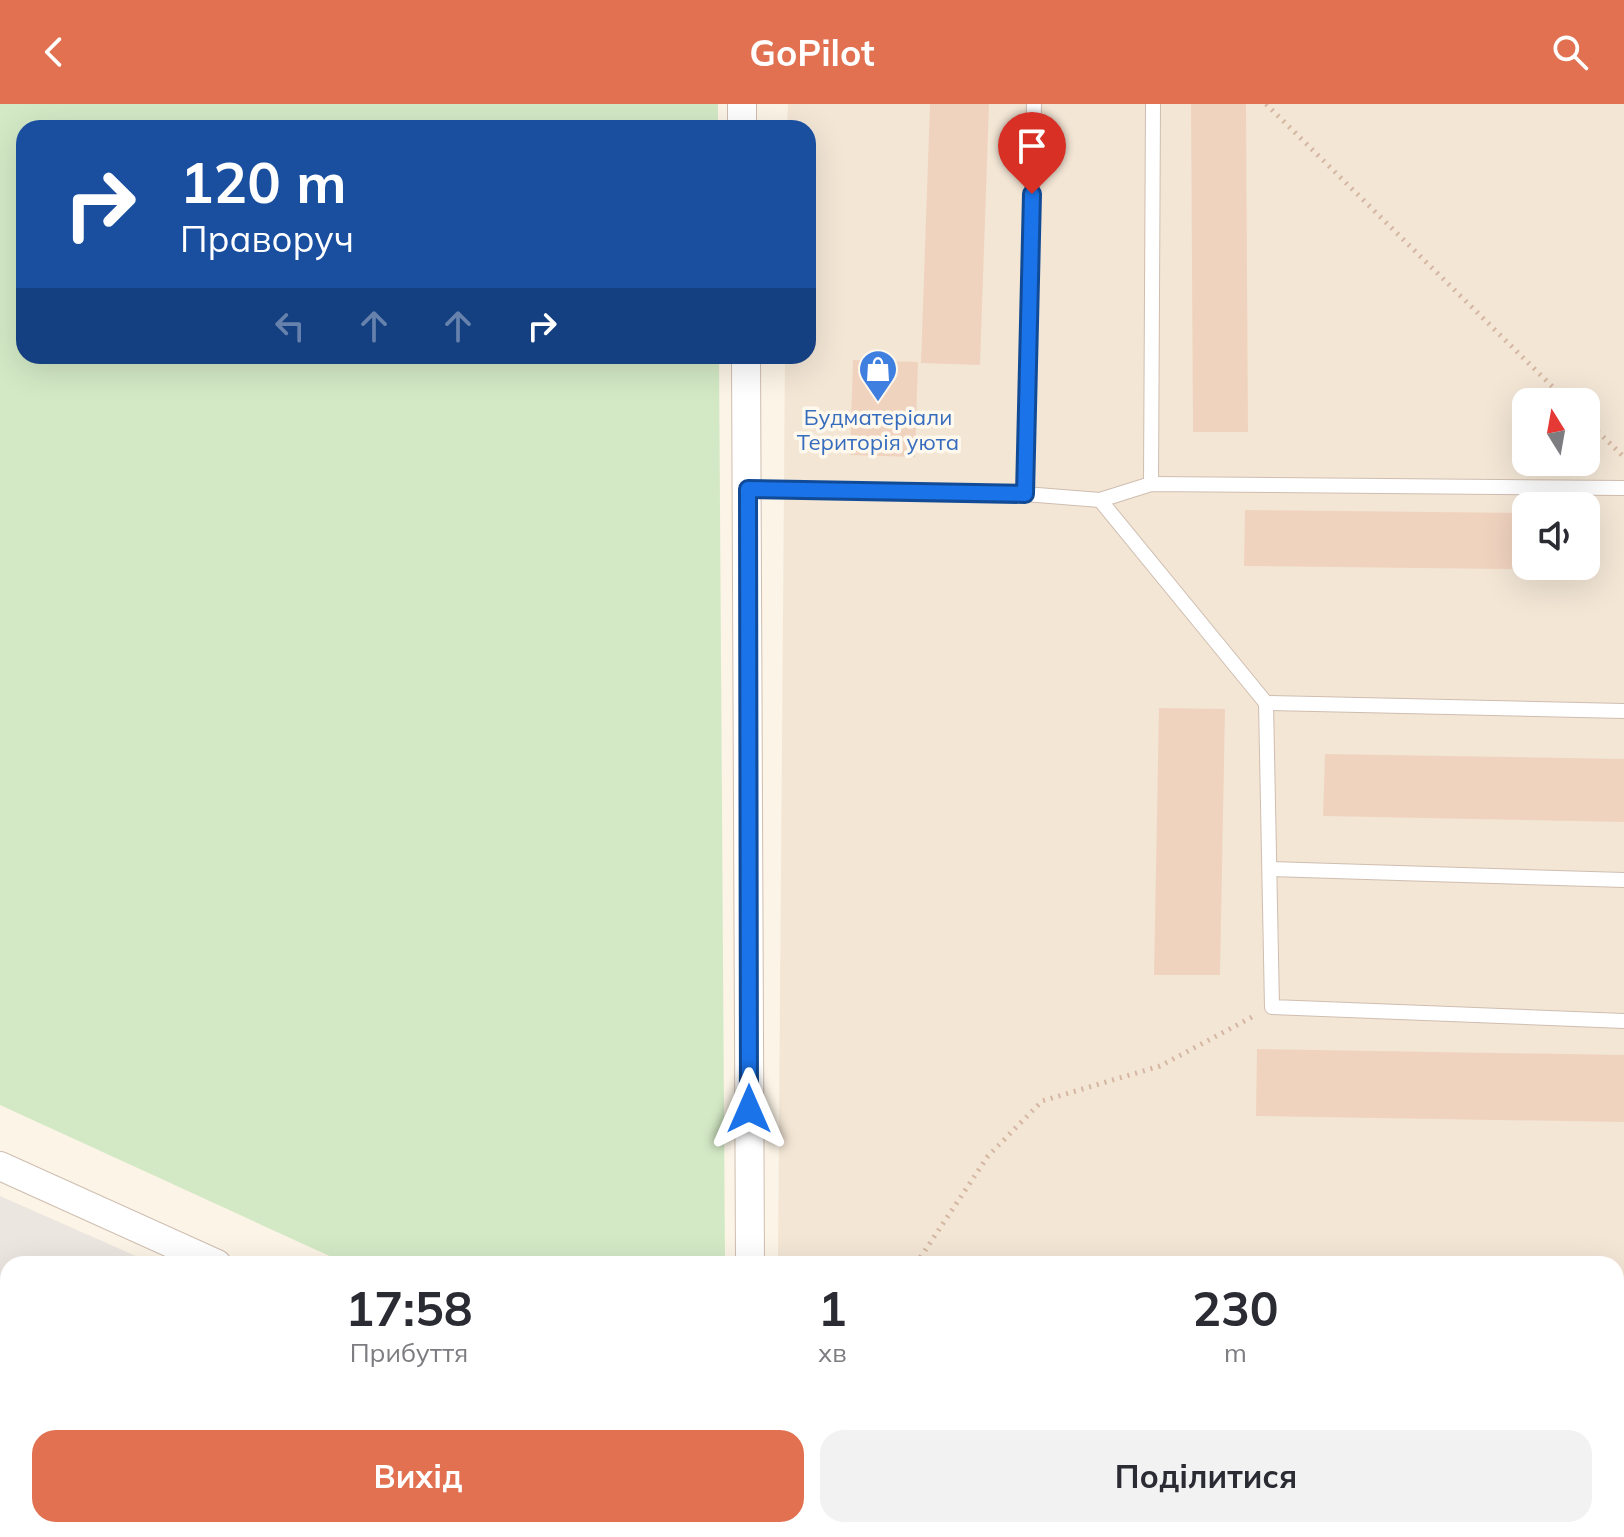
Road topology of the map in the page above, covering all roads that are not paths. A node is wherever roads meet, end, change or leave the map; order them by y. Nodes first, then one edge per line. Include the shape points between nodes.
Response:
1 (1034, 104) edge
2 (1153, 104) edge
3 (746, 364) edge
4 (1151, 484) junction
5 (1624, 488) edge
6 (748, 489) junction
7 (1025, 494) junction
8 (1100, 500) junction
9 (1266, 703) junction
10 (1624, 711) edge
11 (1270, 869) junction
12 (1624, 880) edge
13 (1624, 1021) edge
14 (0, 1166) edge
15 (199, 1256) edge
16 (750, 1256) edge

1 - 7 lane
2 - 4 lane
3 - 6 street
4 - 5 lane
4 - 8 lane
6 - 7 lane
6 - 16 street
7 - 8 lane
8 - 9 lane
9 - 10 lane
9 - 11 lane
11 - 12 lane
11 - 13 lane via 1272,1007
14 - 15 street

